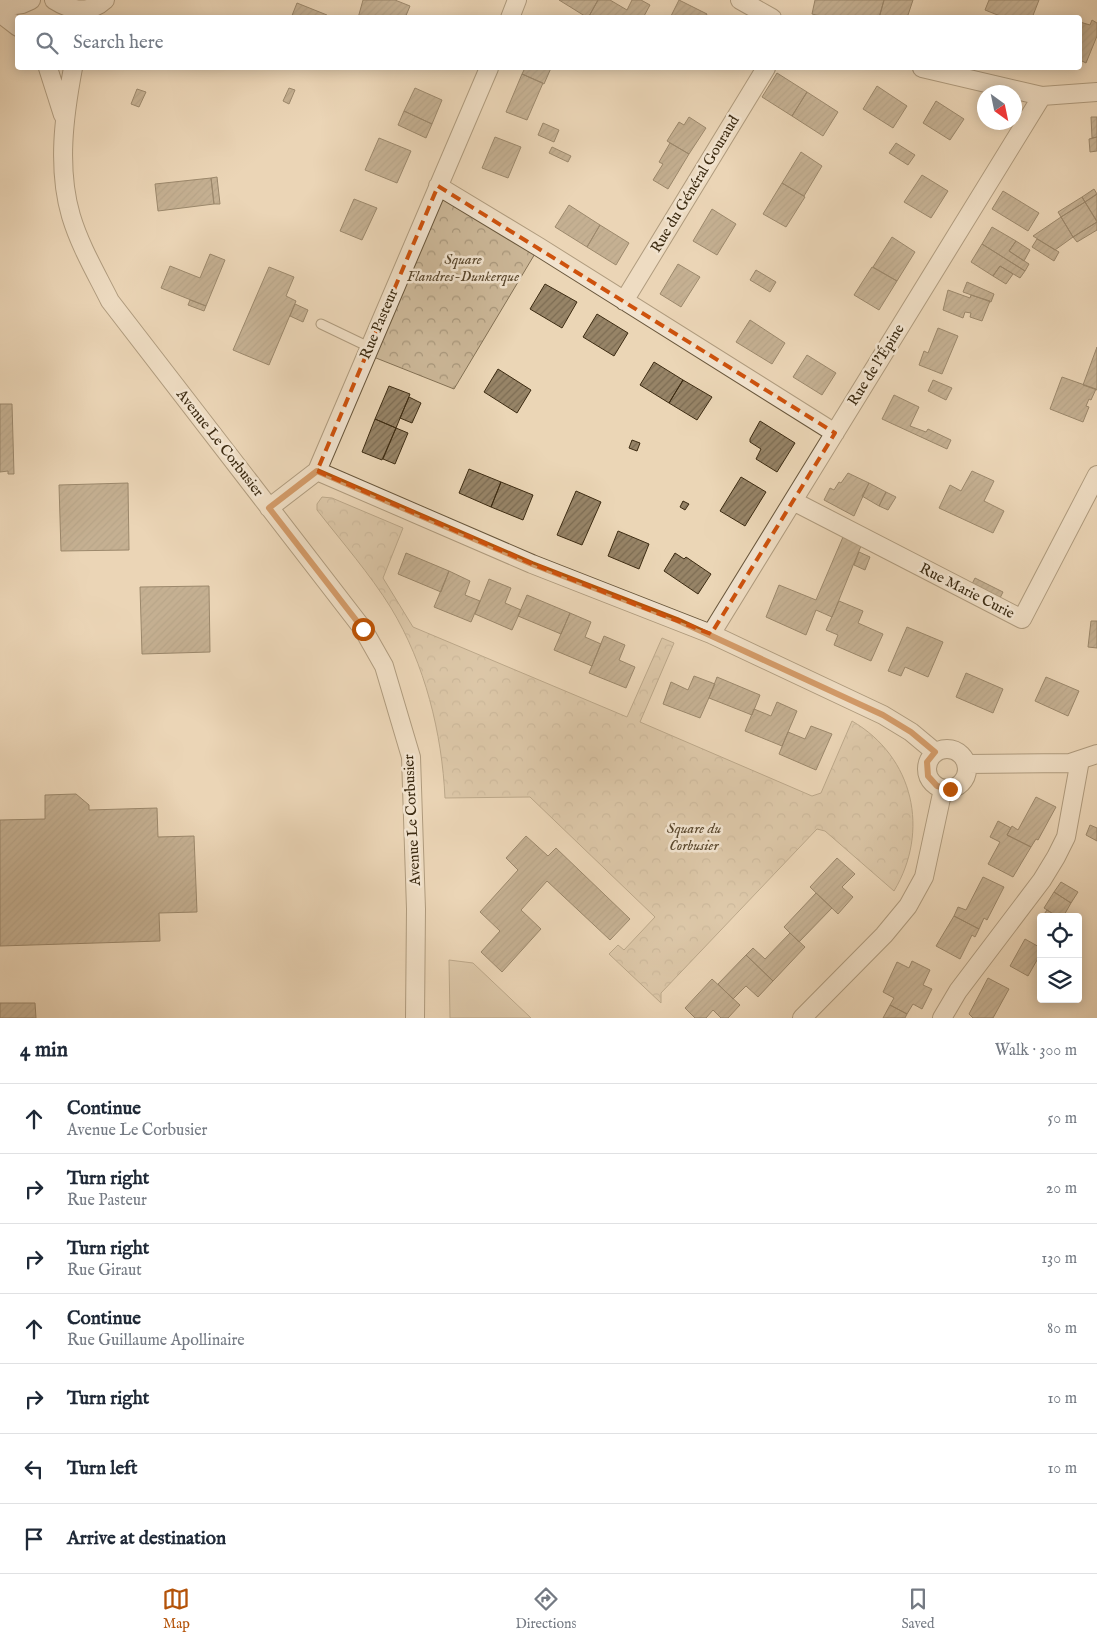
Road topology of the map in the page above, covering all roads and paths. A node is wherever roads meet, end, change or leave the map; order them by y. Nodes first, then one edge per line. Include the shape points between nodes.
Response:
1 (31, 0) edge
2 (54, 0) edge
3 (106, 0) edge
4 (517, 0) edge
5 (740, 0) edge
6 (0, 7) edge
7 (0, 12) edge
8 (82, 14) edge
9 (511, 15) edge
10 (767, 15) edge
11 (15, 24) edge
12 (49, 70) edge
13 (73, 70) edge
14 (487, 70) edge
15 (765, 70) edge
16 (931, 70) edge
17 (1097, 92) edge
18 (1042, 96) junction
19 (64, 117) junction
20 (438, 186) junction
21 (624, 301) junction
22 (321, 324) dead end
23 (369, 347) junction
24 (835, 434) junction
25 (317, 471) junction
26 (1097, 474) edge
27 (793, 501) junction
28 (269, 508) junction
29 (711, 634) junction
30 (935, 752) junction
31 (1097, 754) edge
32 (1080, 760) junction
33 (967, 764) junction
34 (943, 789) junction
35 (415, 1018) edge
36 (802, 1018) edge
37 (942, 1018) edge

1 - 6 street
2 - 8 street
3 - 8 street
4 - 9 street
5 - 10 street
7 - 11 street
12 - 19 street
13 - 19 street, Avenue Le Corbusier
14 - 20 street, Rue Pasteur
15 - 21 street, Rue du Général Gouraud
16 - 18 street
17 - 18 street
18 - 24 street, Rue de l'Épine
19 - 28 street, Avenue Le Corbusier via 65,186 71,217 86,255 110,300
20 - 21 street
20 - 23 street, Rue Pasteur
21 - 24 street
22 - 23 lane
23 - 25 street, Rue Pasteur
24 - 27 street, Rue de l'Épine
25 - 28 street, Rue Pasteur
25 - 29 street via 532,564
26 - 27 street, Rue Marie Curie via 1022,619
27 - 29 street, Rue de l'Épine
28 - 35 street, Avenue Le Corbusier via 363,629 384,666 411,756 416,909
29 - 30 street via 883,715
30 - 33 street via 955,749
30 - 34 street via 927,762 928,776 931,782
31 - 32 street
32 - 33 street via 1070,763
32 - 37 street via 1066,836 1056,857
33 - 34 street via 966,778 962,783
34 - 36 street via 924,878 908,906 884,935

